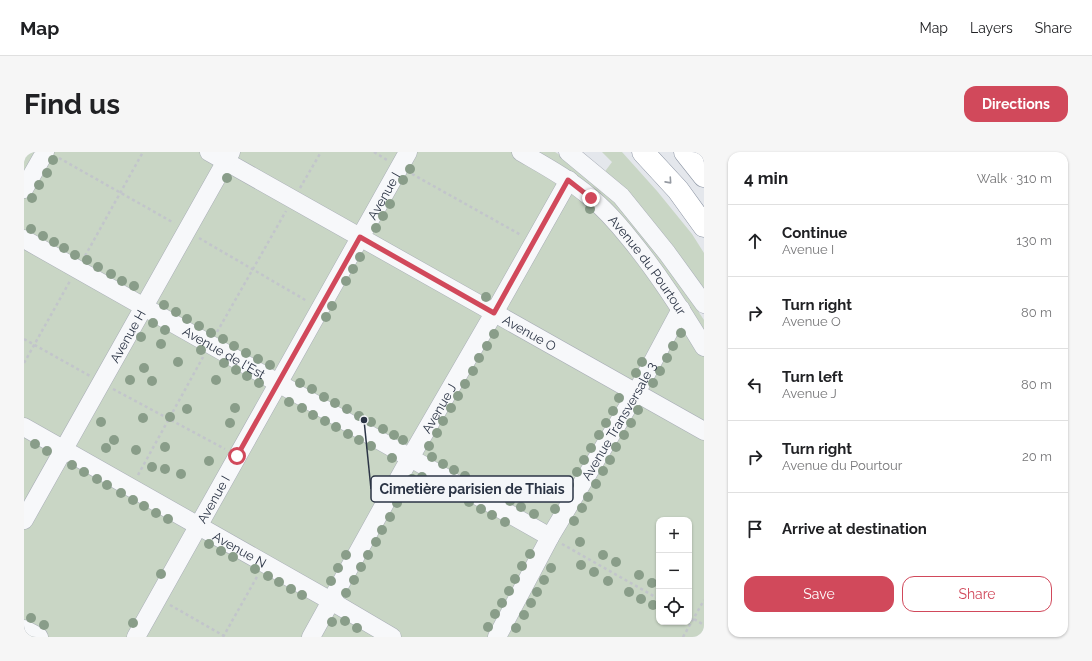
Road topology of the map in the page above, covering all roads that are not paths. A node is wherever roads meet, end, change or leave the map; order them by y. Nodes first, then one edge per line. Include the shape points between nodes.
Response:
1 (45, 152) edge
2 (210, 152) edge
3 (521, 152) edge
4 (568, 152) edge
5 (643, 152) edge
6 (685, 152) edge
7 (696, 152) edge
8 (229, 157) edge
9 (704, 158) edge
10 (404, 159) edge
11 (704, 176) edge
12 (568, 180) junction
13 (24, 189) edge
14 (704, 226) edge
15 (360, 237) junction
16 (24, 239) edge
17 (704, 304) edge
18 (144, 307) junction
19 (681, 308) junction
20 (494, 313) junction
21 (704, 347) edge
22 (278, 383) junction
23 (636, 393) junction
24 (24, 428) edge
25 (704, 431) edge
26 (64, 450) junction
27 (410, 458) junction
28 (24, 520) edge
29 (198, 525) junction
30 (550, 537) junction
31 (331, 601) junction
32 (24, 629) edge
33 (38, 637) edge
34 (136, 637) edge
35 (311, 637) edge
36 (392, 637) edge
37 (497, 637) edge

1 - 13 lane
2 - 8 lane, Avenue O
3 - 12 lane, Avenue du Pourtour
4 - 17 lane via 621,196
5 -> 14 highway via 678,190
6 - 11 highway
7 - 9 highway
8 - 15 lane, Avenue O via 293,199
8 - 18 lane, Avenue H
10 - 15 lane, Avenue I
12 - 19 lane, Avenue du Pourtour via 618,224
12 - 20 lane, Avenue J
15 - 20 lane, Avenue O
15 - 22 lane, Avenue I
16 - 18 lane, Avenue de l'Est
18 - 22 lane, Avenue de l'Est
18 - 26 lane, Avenue H
19 - 21 lane, Avenue du Pourtour
19 - 23 lane, Avenue Transversale 3
20 - 23 lane, Avenue O
20 - 27 lane, Avenue J
22 - 27 lane, Avenue de l'Est
22 - 29 lane, Avenue I
23 - 25 lane, Avenue O
23 - 30 lane, Avenue Transversale 3
24 - 26 lane, Avenue N
26 - 28 lane, Avenue H
26 - 29 lane, Avenue N
27 - 30 lane, Avenue de l'Est
27 - 31 lane, Avenue J
29 - 31 lane, Avenue N
29 - 34 lane, Avenue I
30 - 37 lane, Avenue Transversale 3
31 - 35 lane, Avenue J
31 - 36 lane, Avenue N
32 - 33 lane

